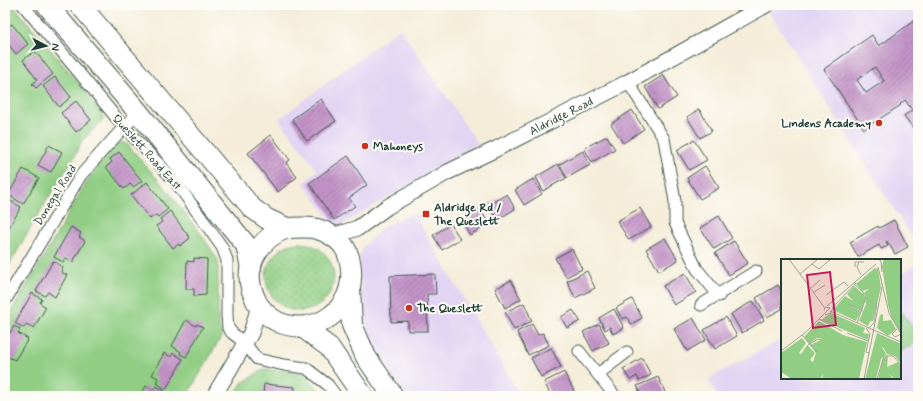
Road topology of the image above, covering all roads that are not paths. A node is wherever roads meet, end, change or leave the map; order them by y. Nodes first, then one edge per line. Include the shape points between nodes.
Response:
1 (23, 5) edge
2 (47, 5) edge
3 (80, 5) edge
4 (766, 5) edge
5 (628, 82) junction
6 (157, 95) junction
7 (139, 113) junction
8 (124, 127) junction
9 (287, 228) junction
10 (358, 228) junction
11 (332, 236) junction
12 (346, 251) junction
13 (251, 268) junction
14 (756, 271) dead end
15 (350, 286) junction
16 (719, 296) junction
17 (5, 301) edge
18 (701, 305) dead end
19 (259, 306) junction
20 (275, 320) junction
21 (302, 327) junction
22 (248, 338) junction
23 (579, 351) dead end
24 (627, 352) dead end
25 (598, 374) junction
26 (214, 396) edge
27 (336, 396) edge
28 (363, 396) edge
29 (393, 396) edge
30 (615, 396) edge

1 - 8 street, Queslett Road East
2 - 7 highway, Queslett Road East
3 - 6 highway
4 - 5 street, Aldridge Road
5 - 10 street, Aldridge Road via 448,172 387,207
5 - 16 street via 664,139 676,201 675,223 697,269
6 - 7 highway
6 - 9 highway via 252,208 267,219
7 - 8 street, Donegal Road
7 - 13 highway, Queslett Road East via 246,245
8 - 17 street, Donegal Road via 81,175
8 - 22 street, Queslett Road East via 176,181 222,247 227,260 228,328 232,333
9 - 11 highway via 317,229
9 - 13 highway via 263,242
10 - 11 street, Aldridge Road
10 - 12 street, Aldridge Road
11 - 12 highway
12 - 15 highway via 351,270
13 - 19 highway via 251,285
14 - 16 street
15 - 21 highway via 344,303 331,317 315,325
15 - 29 highway via 352,325 366,357
16 - 18 street
19 - 20 highway
19 - 22 street
20 - 21 highway
20 - 22 street
21 - 28 highway via 329,347
22 - 26 street
22 - 27 street, Queslett Road East via 257,359 306,368 328,385
23 - 25 street
24 - 25 street
25 - 30 street

